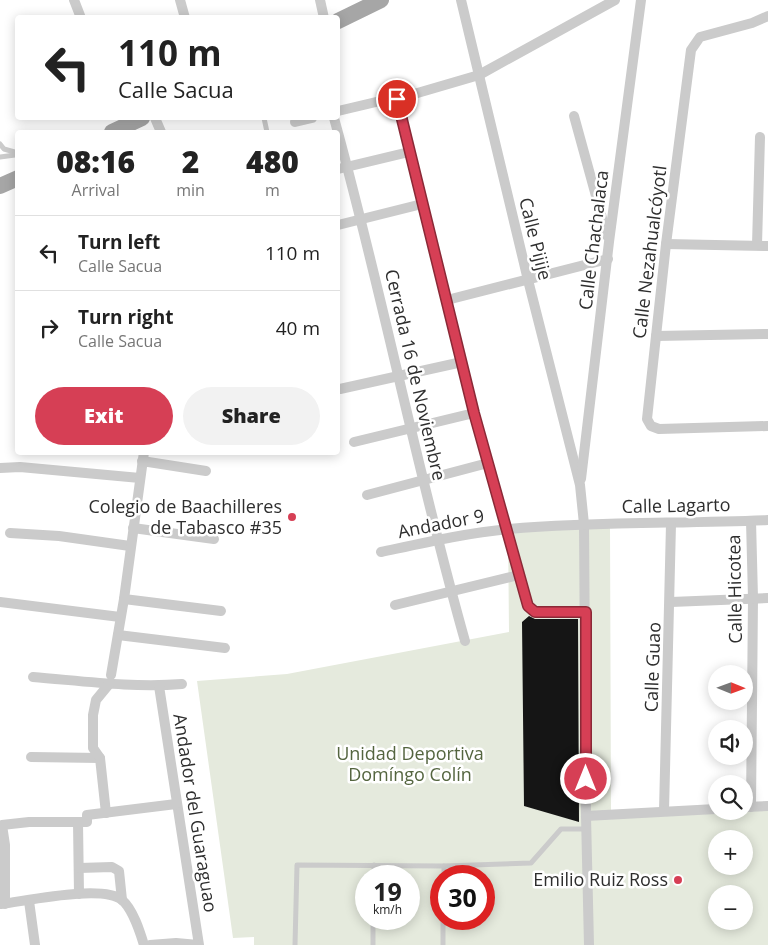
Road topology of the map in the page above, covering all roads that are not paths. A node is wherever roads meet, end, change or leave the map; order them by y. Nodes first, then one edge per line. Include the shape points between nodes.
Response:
1 (74, 0) edge
2 (180, 0) edge
3 (320, 0) edge
4 (382, 0) edge
5 (461, 0) edge
6 (615, 0) edge
7 (641, 0) edge
8 (80, 15) edge
9 (184, 15) edge
10 (323, 15) edge
11 (768, 16) edge
12 (340, 20) edge
13 (479, 75) junction
14 (397, 99) junction
15 (340, 111) edge
16 (574, 116) dead end
17 (136, 120) edge
18 (304, 120) edge
19 (295, 122) dead end
20 (120, 125) edge
21 (760, 137) dead end
22 (0, 144) edge
23 (340, 151) edge
24 (410, 152) junction
25 (15, 153) edge
26 (15, 154) edge
27 (0, 157) edge
28 (343, 168) edge
29 (15, 179) edge
30 (0, 186) edge
31 (422, 204) junction
32 (360, 219) junction
33 (340, 224) edge
34 (609, 242) junction
35 (666, 244) junction
36 (757, 246) junction
37 (768, 246) edge
38 (608, 259) junction
39 (528, 280) junction
40 (447, 300) junction
41 (768, 334) edge
42 (656, 336) junction
43 (462, 362) junction
44 (399, 377) junction
45 (340, 389) dead end
46 (474, 413) junction
47 (768, 426) edge
48 (410, 427) junction
49 (354, 442) dead end
50 (143, 457) edge
51 (488, 463) junction
52 (0, 468) edge
53 (206, 470) dead end
54 (140, 478) junction
55 (423, 480) junction
56 (580, 485) junction
57 (367, 495) dead end
58 (768, 520) edge
59 (750, 521) junction
60 (584, 524) junction
61 (671, 524) junction
62 (133, 528) junction
63 (508, 529) junction
64 (10, 534) dead end
65 (214, 539) dead end
66 (437, 540) junction
67 (130, 546) junction
68 (381, 552) dead end
69 (519, 575) junction
70 (451, 591) junction
71 (753, 598) junction
72 (768, 598) edge
73 (124, 599) junction
74 (0, 602) edge
75 (671, 602) junction
76 (395, 605) dead end
77 (221, 611) dead end
78 (586, 612) junction
79 (120, 617) junction
80 (118, 635) junction
81 (465, 641) dead end
82 (225, 648) dead end
83 (33, 678) dead end
84 (111, 679) junction
85 (182, 684) dead end
86 (159, 686) junction
87 (30, 757) dead end
88 (100, 758) junction
89 (748, 775) edge
90 (176, 804) junction
91 (768, 806) edge
92 (753, 807) edge
93 (708, 809) edge
94 (664, 811) junction
95 (106, 813) junction
96 (586, 816) junction
97 (78, 822) junction
98 (587, 829) junction
99 (355, 865) edge
100 (488, 865) edge
101 (79, 868) junction
102 (79, 894) junction
103 (122, 900) junction
104 (29, 901) junction
105 (3, 904) edge
106 (373, 930) edge
107 (443, 930) edge
108 (35, 945) edge
109 (144, 945) edge
110 (150, 945) edge
111 (199, 945) edge
112 (295, 945) edge
113 (373, 945) edge
114 (443, 945) edge
115 (589, 945) edge

1 - 8 street
2 - 9 street
3 - 10 street
4 - 12 main road
5 - 13 street, Calle Pijije
6 - 13 street
7 - 34 street, Calle Chachalaca
11 - 35 street, Calle Nezahualcóyotl via 700,37 691,50
13 - 14 street
13 - 39 street, Calle Pijije
14 - 15 street
14 - 24 street
16 - 34 street
17 - 20 main road
18 - 19 street
21 - 36 street
22 - 25 lane
23 - 28 street, Cerrada 16 de Noviembre
24 - 28 street
24 - 31 street
26 - 27 lane
28 - 32 street, Cerrada 16 de Noviembre
29 - 30 main road
31 - 32 street
31 - 40 street
32 - 33 street
32 - 44 street, Cerrada 16 de Noviembre
34 - 38 street, Calle Chachalaca
35 - 36 street
35 - 42 street, Calle Nezahualcóyotl
36 - 37 street
38 - 39 street
38 - 56 street, Calle Chachalaca
39 - 40 street
39 - 56 street, Calle Pijije
40 - 43 street
41 - 42 street
42 - 47 street, Calle Nezahualcóyotl via 647,418 652,426 659,429
43 - 44 street
43 - 46 street
44 - 45 street
44 - 48 street, Cerrada 16 de Noviembre
46 - 48 street
46 - 51 street
48 - 49 street
48 - 55 street, Cerrada 16 de Noviembre
50 - 53 street
50 - 54 street
51 - 55 street
51 - 63 street
52 - 54 street
54 - 62 street
55 - 57 street
55 - 66 street, Cerrada 16 de Noviembre
56 - 60 street
58 - 59 street, Calle Lagarto
59 - 61 street, Calle Lagarto
59 - 71 street, Calle Hicotea
60 - 61 street, Calle Lagarto
60 - 63 street, Calle Lagarto
60 - 78 street
61 - 75 street, Calle Guao
62 - 65 street
62 - 67 street
63 - 66 street, Andador 9
63 - 69 street
64 - 67 street via 60,536
66 - 68 street, Andador 9
66 - 70 street, Cerrada 16 de Noviembre
67 - 73 street
69 - 70 street
69 - 78 street via 531,610
70 - 76 street
70 - 81 street, Cerrada 16 de Noviembre
71 - 72 street
71 - 75 street
71 - 89 street, Calle Hicotea
73 - 77 street
73 - 79 street
74 - 79 street
75 - 94 street, Calle Guao
78 - 96 street
79 - 80 street
80 - 82 street
80 - 84 street
83 - 84 street
84 - 86 street
84 - 88 street via 96,700 93,714 93,748
85 - 86 street
86 - 90 street, Andador del Guaraguao
87 - 88 street
88 - 95 street
90 - 95 street
90 - 111 street, Andador del Guaraguao
91 - 92 street
93 - 94 street
94 - 96 street
95 - 97 street via 87,815 87,822
96 - 98 street
97 - 101 street
97 - 105 street via 2,825 5,845
98 - 100 lane via 561,829 531,864
98 - 115 street
99 - 112 lane via 297,865
101 - 102 street
101 - 103 street via 112,867 119,872
102 - 103 street via 110,895
102 - 104 street
103 - 109 street
104 - 105 street
104 - 108 street
106 - 113 lane
107 - 114 lane
110 - 111 street

